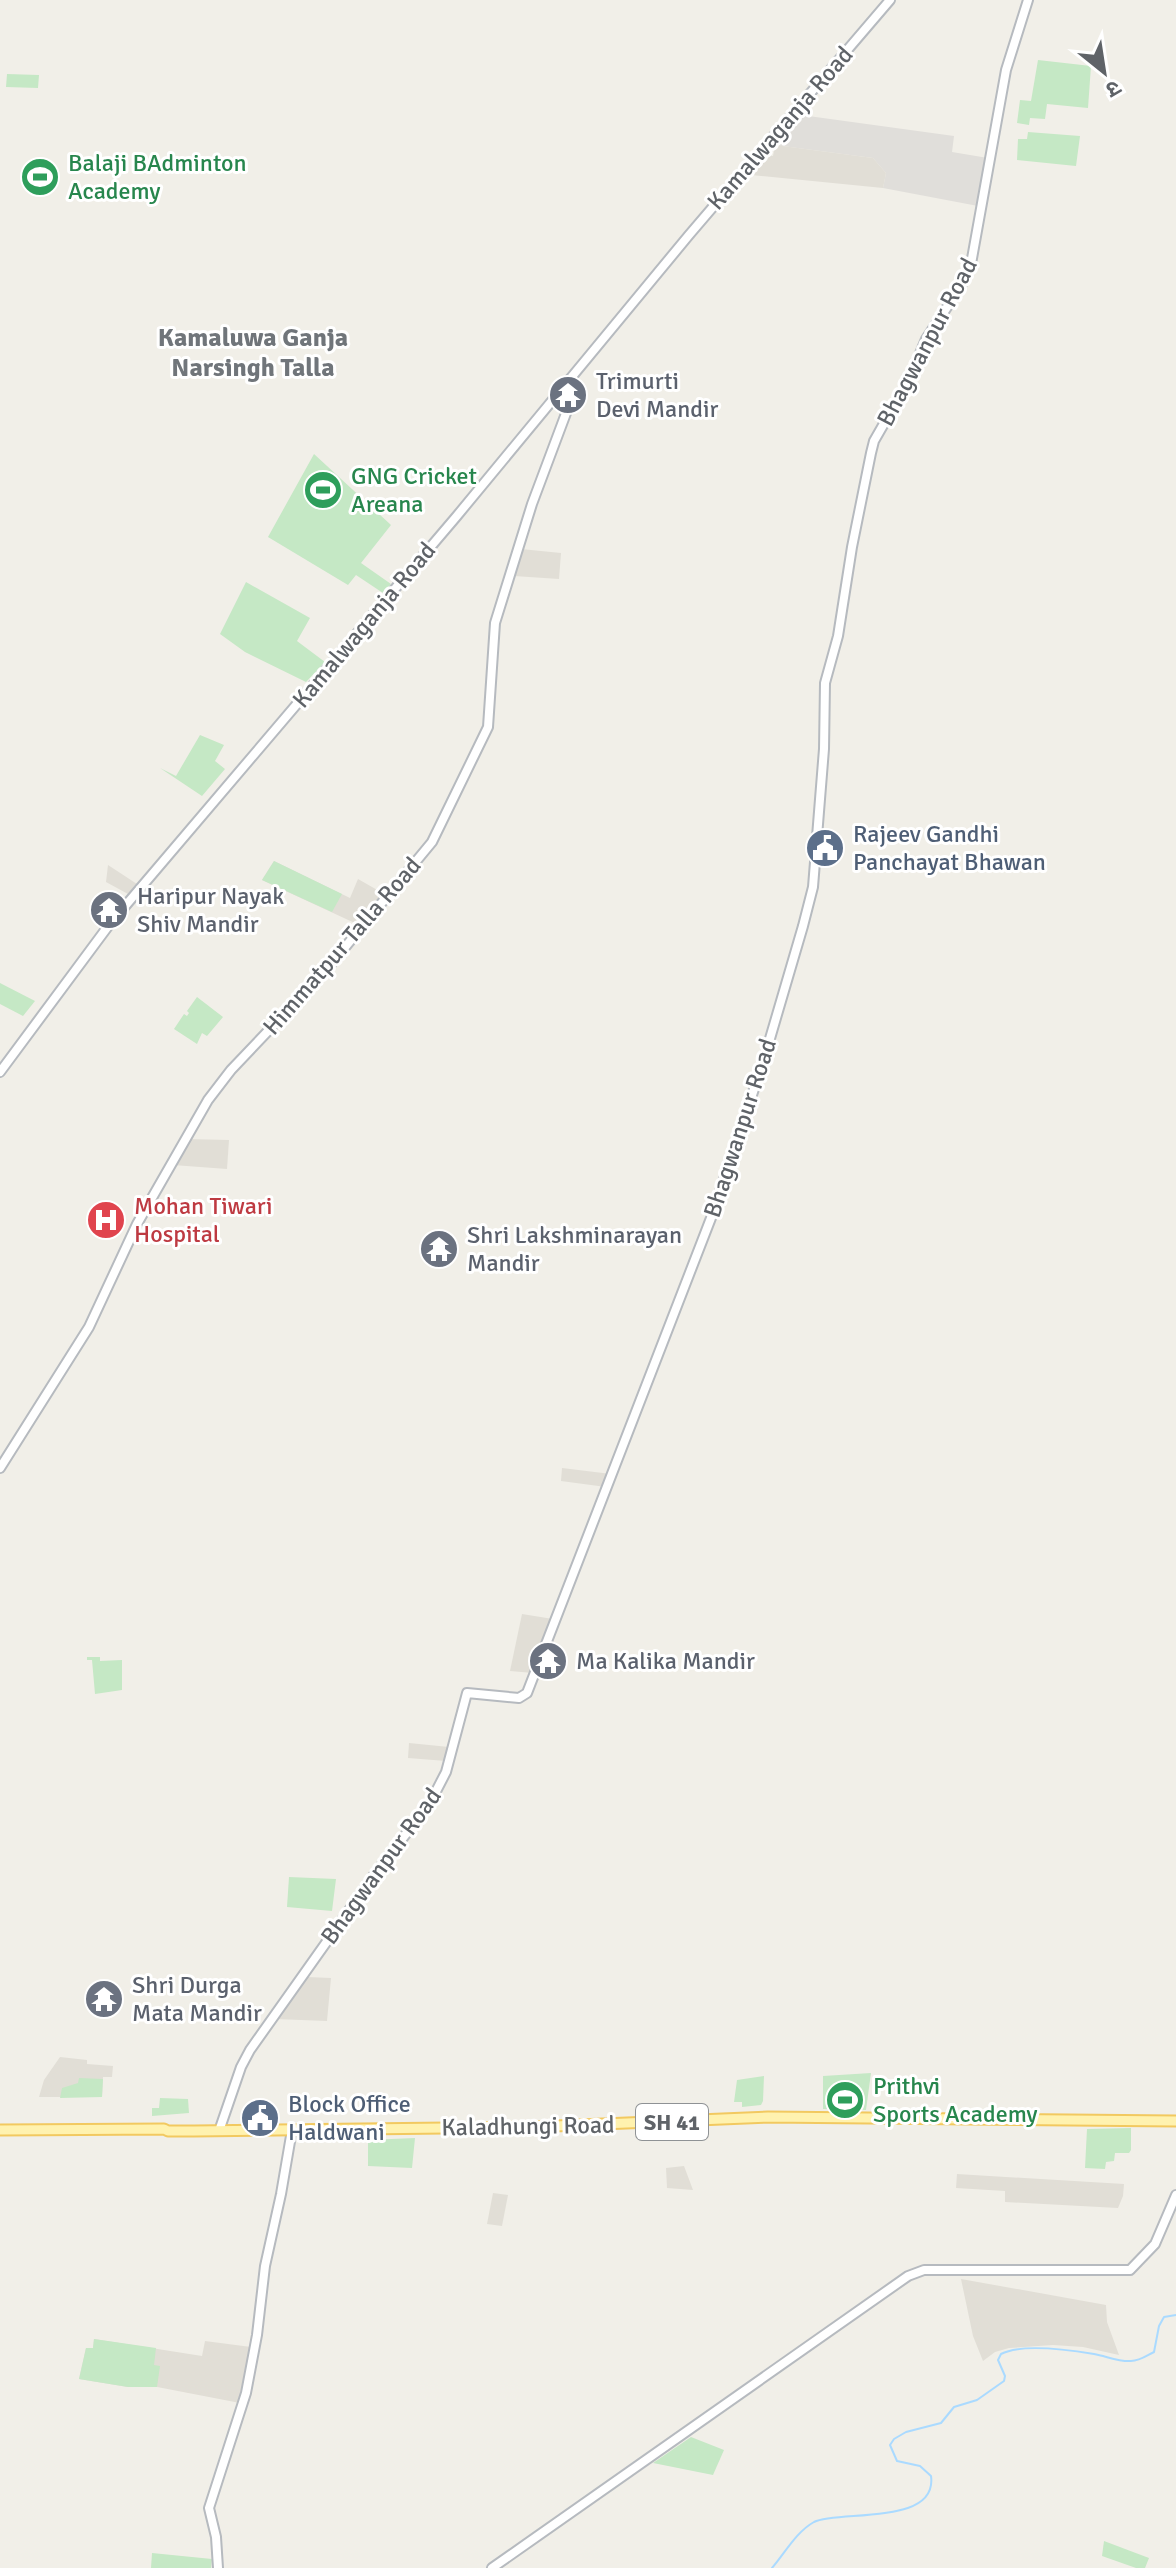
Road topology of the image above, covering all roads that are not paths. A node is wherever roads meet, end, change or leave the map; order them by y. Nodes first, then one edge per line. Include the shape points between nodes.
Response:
1 (890, 0) edge
2 (1028, 0) edge
3 (570, 379) junction
4 (0, 1072) edge
5 (0, 1468) edge
6 (1176, 2121) edge
7 (292, 2130) junction
8 (219, 2131) junction
9 (0, 2133) edge
10 (1176, 2195) edge
11 (218, 2568) edge
12 (492, 2568) edge

1 - 3 street, Kamalwaganja Road
2 - 8 street, Bhagwanpur Road via 1006,70 971,264 874,441 825,683 813,887 764,1059 686,1285 527,1693 519,1698 467,1693 437,1792 250,2050
3 - 4 street, Kamalwaganja Road via 102,934
3 - 5 street, Himmatpur Talla Road via 574,392 494,628 488,727 432,842 327,969 219,1084 137,1224 89,1327
6 - 7 main road, Kaladhungi Road / SH 41 via 768,2117
7 - 8 main road, Kaladhungi Road / SH 41
7 - 11 street via 246,2393 209,2508
8 - 9 main road, Kaladhungi Road / SH 41
10 - 12 street via 1155,2244 1130,2270 924,2270 908,2276

